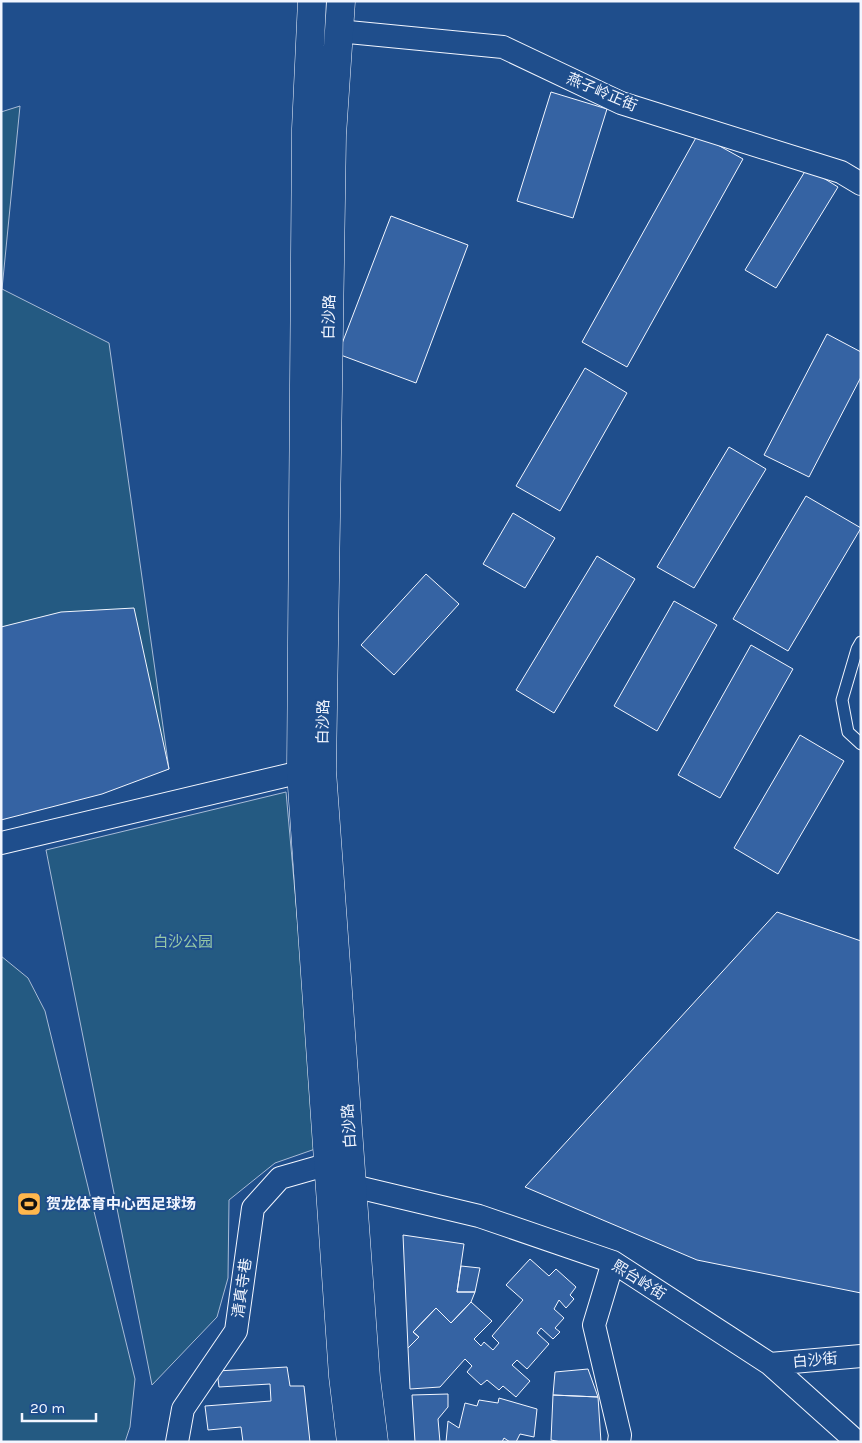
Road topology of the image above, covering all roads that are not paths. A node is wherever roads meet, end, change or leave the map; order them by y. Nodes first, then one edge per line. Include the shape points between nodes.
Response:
1 (312, 1) edge
2 (341, 1) edge
3 (338, 31) junction
4 (861, 184) edge
5 (861, 642) edge
6 (861, 744) edge
7 (301, 772) junction
8 (1, 843) edge
9 (329, 1164) junction
10 (353, 1186) junction
11 (613, 1262) junction
12 (861, 1356) edge
13 (770, 1364) junction
14 (177, 1442) edge
15 (351, 1442) edge
16 (374, 1442) edge
17 (619, 1442) edge
18 (857, 1442) edge

1 - 7 street, 白沙路 via 306,130
2 - 3 street, 白沙路
3 - 4 street, 燕子岭正街 via 503,47 621,103 841,172
3 - 10 street, 白沙路 via 332,135 322,772
5 - 6 lane via 842,700 848,732
7 - 8 street
7 - 9 street, 白沙路
9 - 14 street, 清真寺巷 via 280,1178 254,1208 236,1331 183,1410
9 - 15 street, 白沙路 via 343,1376
10 - 11 street, 熙台岭街 via 479,1216
10 - 16 street, 白沙路 via 366,1378
11 - 13 street, 熙台岭街
11 - 17 street via 594,1325
12 - 13 street, 白沙街
13 - 18 street, 熙台岭街

